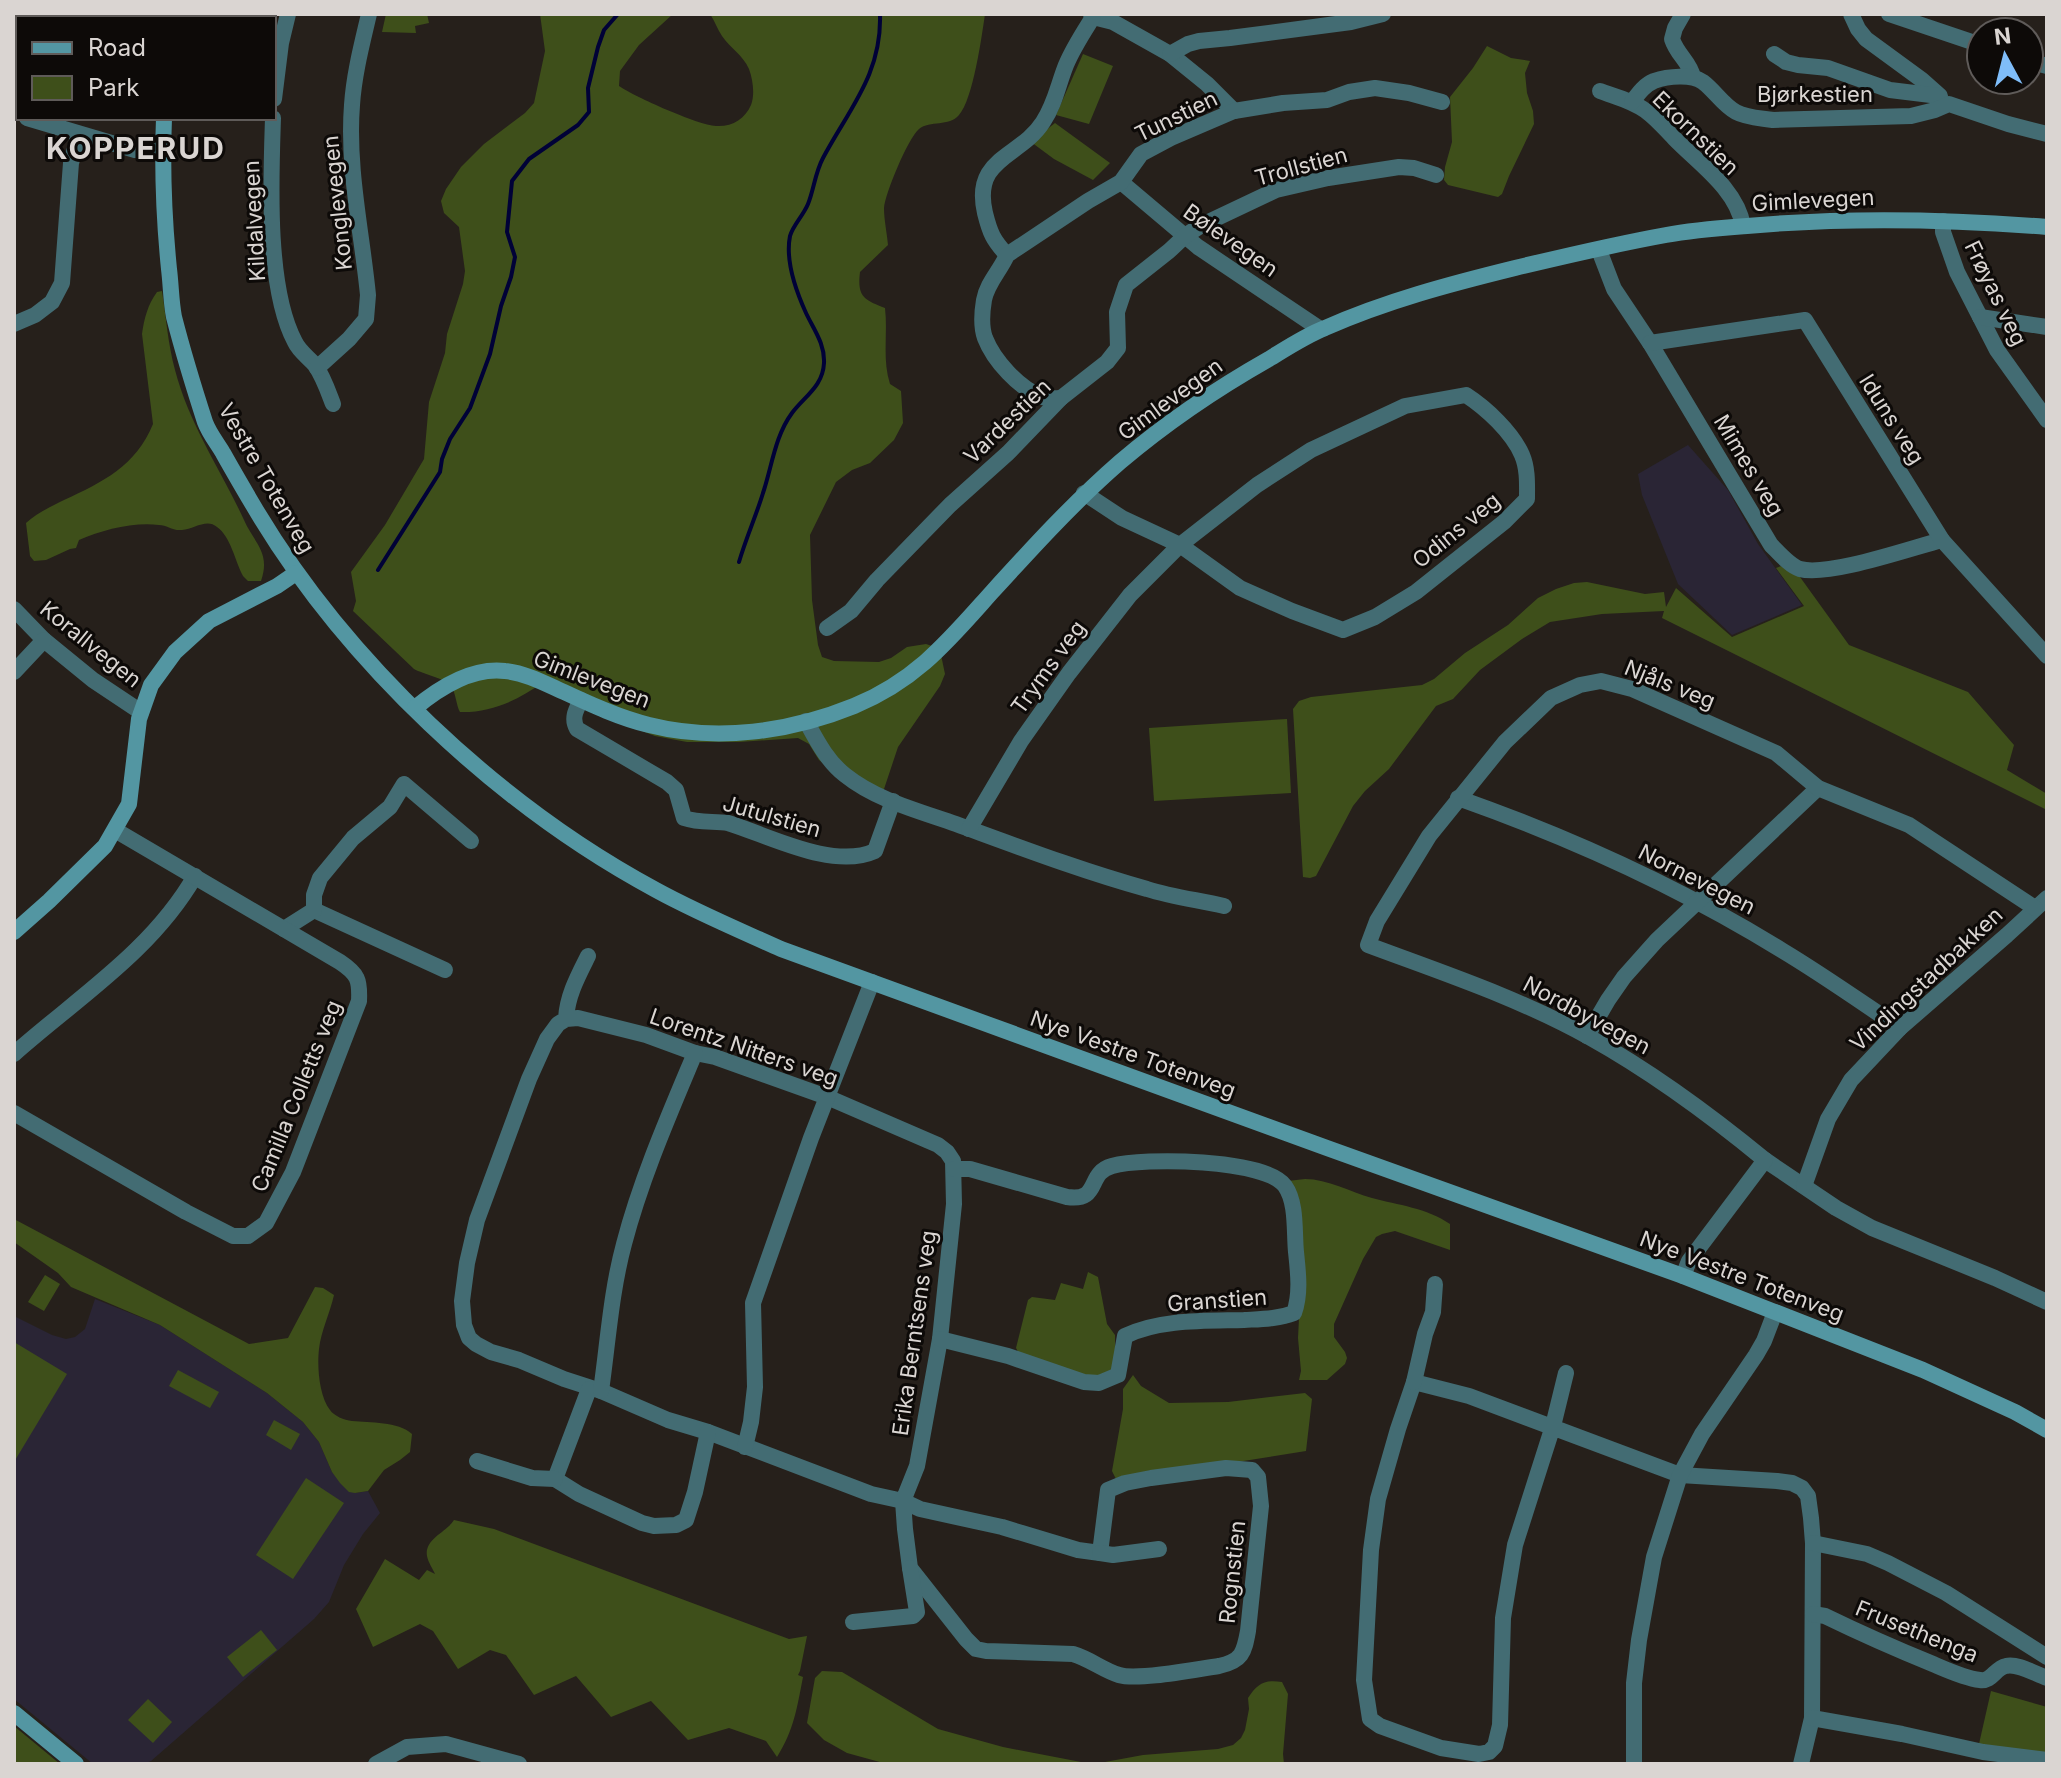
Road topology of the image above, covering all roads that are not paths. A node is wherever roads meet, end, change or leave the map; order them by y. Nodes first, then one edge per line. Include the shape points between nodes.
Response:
1 (288, 14) edge
2 (369, 14) edge
3 (1383, 14) edge
4 (1683, 14) edge
5 (1851, 14) edge
6 (1889, 14) edge
7 (1092, 16) edge
8 (1965, 40) edge
9 (1170, 54) junction
10 (1774, 54) dead end
11 (1693, 77) junction
12 (276, 83) edge
13 (1600, 91) dead end
14 (1944, 100) junction
15 (1442, 102) dead end
16 (1632, 102) junction
17 (1234, 111) junction
18 (34, 120) edge
19 (164, 120) edge
20 (273, 120) edge
21 (79, 134) junction
22 (2047, 134) edge
23 (162, 151) junction
24 (1436, 175) dead end
25 (1121, 182) junction
26 (1943, 221) junction
27 (1743, 226) junction
28 (2047, 227) edge
29 (1185, 236) junction
30 (1599, 250) junction
31 (1007, 255) junction
32 (1980, 317) junction
33 (14, 324) edge
34 (2047, 327) edge
35 (1320, 329) junction
36 (1650, 343) junction
37 (317, 368) junction
38 (1061, 398) junction
39 (333, 404) dead end
40 (2047, 420) edge
41 (1084, 493) junction
42 (1942, 540) junction
43 (1180, 545) junction
44 (296, 573) junction
45 (14, 609) edge
46 (827, 628) dead end
47 (44, 640) junction
48 (2047, 656) edge
49 (14, 672) edge
50 (581, 700) junction
51 (415, 708) junction
52 (141, 712) junction
53 (806, 721) junction
54 (1818, 788) junction
55 (1458, 798) junction
56 (893, 801) junction
57 (969, 829) junction
58 (115, 830) junction
59 (471, 841) dead end
60 (195, 876) junction
61 (1697, 902) junction
62 (2041, 903) edge
63 (1224, 906) dead end
64 (314, 910) junction
65 (284, 929) junction
66 (14, 932) edge
67 (1368, 945) joint
68 (588, 956) dead end
69 (445, 970) dead end
70 (872, 982) junction
71 (566, 1019) junction
72 (1900, 1028) junction
73 (1587, 1036) junction
74 (695, 1053) junction
75 (14, 1054) edge
76 (827, 1097) junction
77 (14, 1113) edge
78 (1765, 1160) junction
79 (954, 1169) junction
80 (1804, 1186) junction
81 (1683, 1276) junction
82 (1435, 1284) dead end
83 (2047, 1302) edge
84 (1775, 1312) junction
85 (940, 1339) junction
86 (1566, 1373) dead end
87 (1414, 1382) junction
88 (595, 1390) junction
89 (1553, 1426) junction
90 (2047, 1430) edge
91 (708, 1432) junction
92 (745, 1447) junction
93 (477, 1461) dead end
94 (1680, 1475) junction
95 (555, 1479) junction
96 (903, 1501) junction
97 (1813, 1543) junction
98 (1159, 1549) dead end
99 (1100, 1553) junction
100 (910, 1568) junction
101 (1813, 1614) junction
102 (853, 1622) dead end
103 (2047, 1638) edge
104 (2024, 1643) junction
105 (2047, 1657) edge
106 (2047, 1678) edge
107 (14, 1713) edge
108 (1812, 1718) junction
109 (1986, 1758) edge
110 (2047, 1760) edge
111 (76, 1764) edge
112 (376, 1764) edge
113 (519, 1764) edge
114 (1634, 1764) edge
115 (1801, 1764) edge

1 - 12 street
2 - 37 street, Konglevegen via 356,70 351,134 366,319
3 - 9 street via 1199,41
4 - 11 street, Bjørkestien via 1672,39
5 - 14 street, Bjørkestien via 1866,39
6 - 8 street
7 - 9 street
7 - 31 street via 1041,126 995,164 982,186 991,236
9 - 17 street
10 - 14 street, Bjørkestien via 1786,62
11 - 14 street, Bjørkestien via 1734,111 1773,120 1911,116 1935,110
11 - 16 street via 1653,81
13 - 16 street, Ekornstien
14 - 22 street, Bjørkestien
15 - 17 street, Tunstien via 1375,88 1327,100
16 - 27 street, Ekornstien via 1718,181
17 - 25 street, Tunstien via 1141,154
18 - 21 street
19 - 23 main road, Vestre Totenveg
20 - 37 street, Kildalvegen via 274,262 295,343
21 - 23 street via 135,150
21 - 33 street via 71,163 62,283 52,302
23 - 44 main road, Vestre Totenveg via 174,315 206,425
24 - 29 street, Trollstien via 1399,167 1276,190
25 - 29 street, Bølevegen
25 - 31 street, Tunstien
26 - 27 main road, Gimlevegen via 1858,219
26 - 28 main road, Gimlevegen
26 - 32 street, Frøyas veg via 1953,260
27 - 30 main road, Gimlevegen via 1669,234
29 - 35 street, Bølevegen
29 - 38 street, Vardestien via 1126,285 1117,312 1118,348
30 - 35 main road, Gimlevegen via 1387,302
30 - 36 street, Mimes veg via 1614,289
31 - 38 street, Tunstien via 984,297 984,336 1026,388 1045,398
32 - 34 street
32 - 40 street, Frøyas veg
35 - 41 main road, Gimlevegen via 1182,413
36 - 42 street, Iduns veg via 1805,320
36 - 42 street, Mimes veg via 1771,545 1797,569 1844,566
37 - 39 street, Kildalvegen
38 - 46 street, Vardestien via 851,611
41 - 43 street, Odins veg
41 - 53 main road, Gimlevegen via 924,665 875,696
42 - 48 street, Iduns veg
43 - 43 street, Odins veg via 1240,588 1343,630 1416,592 1504,522 1527,499 1522,455 1501,425 1466,395 1405,406 1311,450
43 - 57 street, Tryms veg via 1130,595 1069,673
44 - 51 main road, Nye Vestre Totenveg
44 - 52 main road, Vestre Totenveg via 209,621 175,652 151,685
45 - 47 street, Korallvegen
47 - 49 street
47 - 52 street, Korallvegen
50 - 51 main road, Gimlevegen via 500,670 447,685
50 - 53 main road, Gimlevegen via 677,731 739,733
50 - 56 street, Jutulstien via 574,716 577,729 667,782 676,790 684,818 728,823 807,851 853,857 875,851
51 - 70 main road, Nye Vestre Totenveg via 473,764 534,811 654,889 781,949
52 - 58 main road, Vestre Totenveg via 129,804
53 - 56 street via 844,775
54 - 55 street, Njåls veg via 1776,753 1632,689 1601,681 1551,698
54 - 61 street
54 - 62 street, Njåls veg via 1909,825
55 - 61 street, Nornevegen via 1559,836
55 - 67 street, Njåls veg via 1429,836
56 - 57 street
57 - 63 street via 1149,890
58 - 60 street, Camilla Colletts veg
58 - 66 main road, Vestre Totenveg via 105,846
59 - 64 street via 404,784 390,807 353,838 320,878
60 - 65 street, Camilla Colletts veg
60 - 75 street via 160,928
61 - 72 street, Nornevegen via 1783,950
61 - 73 street via 1624,977
62 - 72 street, Vindingstadbakken
64 - 65 street
64 - 69 street
65 - 77 street, Camilla Colletts veg via 354,972 359,1001 293,1172 266,1223 248,1236 233,1236 186,1212
67 - 73 street, Nordbyvegen via 1487,989
68 - 71 street via 571,991
70 - 76 street
70 - 81 main road, Nye Vestre Totenveg
71 - 74 street, Lorentz Nitters veg via 646,1035
71 - 88 street via 547,1039 529,1079 477,1220 462,1301 464,1325 476,1344
72 - 80 street, Vindingstadbakken via 1851,1080 1828,1119
73 - 78 street, Nordbyvegen via 1718,1121
74 - 76 street, Lorentz Nitters veg
74 - 88 street via 623,1246
76 - 79 street, Lorentz Nitters veg via 938,1145
76 - 92 street via 753,1303 755,1387
78 - 80 street, Nordbyvegen
78 - 81 street
79 - 85 street, Erika Berntsens veg
79 - 85 street, Granstien via 1079,1199 1088,1195 1100,1172 1123,1163 1191,1161 1273,1176 1291,1200 1298,1302 1294,1313 1285,1316 1193,1321 1135,1331 1125,1336 1118,1375 1099,1383
80 - 83 street, Nordbyvegen via 1872,1228
81 - 84 main road, Nye Vestre Totenveg
82 - 87 street
84 - 90 main road, Nye Vestre Totenveg via 1923,1370
84 - 94 street via 1756,1355
85 - 96 street, Erika Berntsens veg via 917,1466
86 - 89 street
87 - 89 street
87 - 89 street via 1378,1499 1364,1680 1370,1719 1441,1748 1479,1754 1489,1752 1498,1739 1503,1618 1515,1545
88 - 91 street
88 - 95 street
89 - 94 street
91 - 92 street
91 - 95 street via 686,1520 676,1525 642,1523
92 - 96 street
93 - 95 street via 532,1478
94 - 97 street via 1777,1481 1802,1488 1808,1496
94 - 114 street via 1647,1591 1634,1683
96 - 99 street
96 - 100 street
97 - 101 street
97 - 104 street, Frusethenga via 1888,1563
98 - 99 street
99 - 100 street, Rognstien via 1108,1490 1138,1480 1226,1468 1252,1470 1258,1477 1261,1506 1248,1631 1245,1648 1231,1663 1131,1678 1073,1654 976,1649
100 - 102 street via 917,1612 913,1616
101 - 106 street, Frusethenga via 1981,1681 2009,1666
101 - 108 street
103 - 104 street
104 - 105 street, Frusethenga
107 - 111 main road
108 - 109 street via 1902,1734
108 - 115 street
109 - 110 street
112 - 113 street via 407,1747 446,1744

